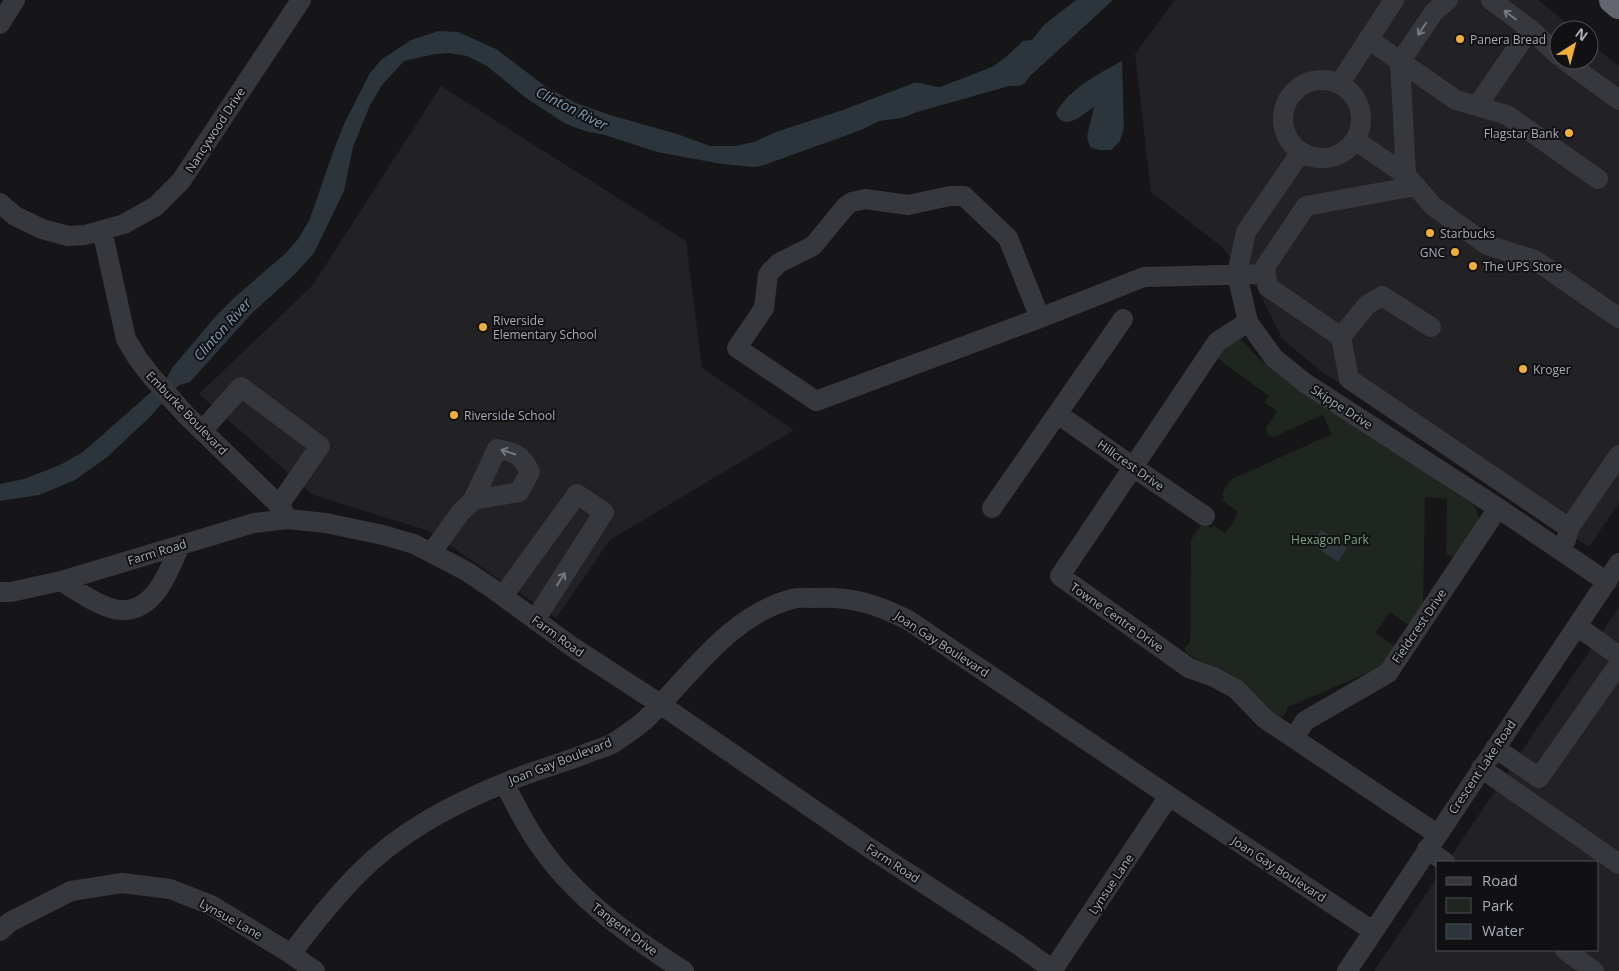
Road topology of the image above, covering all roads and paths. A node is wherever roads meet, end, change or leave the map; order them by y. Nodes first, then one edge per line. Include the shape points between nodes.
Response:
1 (15, 0) edge
2 (301, 0) edge
3 (1394, 0) edge
4 (1448, 0) edge
5 (1491, 0) edge
6 (1613, 0) edge
7 (1619, 5) edge
8 (0, 24) edge
9 (1530, 29) junction
10 (1368, 39) junction
11 (1549, 47) edge
12 (1400, 62) junction
13 (1578, 70) edge
14 (1340, 83) junction
15 (1619, 100) edge
16 (1477, 106) junction
17 (1355, 140) junction
18 (1300, 152) junction
19 (1598, 179) dead end
20 (1411, 180) junction
21 (0, 203) edge
22 (102, 230) junction
23 (1237, 274) junction
24 (1266, 274) junction
25 (1040, 318) junction
26 (1619, 318) edge
27 (1123, 319) dead end
28 (1248, 322) junction
29 (1431, 327) dead end
30 (1341, 337) junction
31 (1349, 379) junction
32 (1334, 402) junction
33 (1058, 414) junction
34 (202, 431) junction
35 (1619, 456) edge
36 (1133, 467) junction
37 (472, 500) dead end
38 (992, 508) dead end
39 (1498, 508) junction
40 (284, 512) junction
41 (1204, 516) dead end
42 (1569, 528) junction
43 (180, 545) junction
44 (432, 552) junction
45 (1562, 552) junction
46 (1615, 570) edge
47 (60, 581) junction
48 (0, 592) edge
49 (503, 596) junction
50 (535, 620) junction
51 (1577, 626) junction
52 (1619, 656) edge
53 (1619, 664) edge
54 (660, 704) junction
55 (1294, 738) junction
56 (1495, 748) junction
57 (1481, 768) junction
58 (504, 782) junction
59 (1169, 796) junction
60 (1432, 842) junction
61 (1444, 861) edge
62 (1619, 864) edge
63 (0, 931) edge
64 (1373, 931) junction
65 (1566, 951) edge
66 (291, 954) junction
67 (1053, 970) edge
68 (315, 971) edge
69 (684, 971) edge
70 (1347, 971) edge
71 (1594, 971) edge

1 - 8 street
2 - 22 street, Nancywood Drive via 181,181 156,206 124,224
3 - 10 street
4 -> 12 street via 1434,12
9 -> 5 street
6 - 7 highway
9 - 11 street
9 - 16 street
10 - 12 street
10 - 14 street
12 - 16 street via 1456,100
12 - 20 street
13 - 15 street
14 - 17 street via 1354,96 1360,108 1362,122
14 - 18 street via 1309,82 1289,97 1284,108 1285,133
16 - 19 street via 1507,115
17 - 18 street via 1340,155 1327,158 1313,158
17 - 20 street
18 - 23 street, Skippe Drive via 1246,232
20 - 24 street via 1306,206 1265,267
20 - 26 street via 1433,206 1487,245 1535,260
21 - 22 street, Nancywood Drive via 15,216 42,229 68,236
22 - 34 street, Emburke Boulevard via 126,339 152,377
23 - 24 street
23 - 25 street via 1144,277
23 - 28 street, Skippe Drive
24 - 30 street via 1268,287
25 - 25 street via 1008,238 968,199 959,195 908,205 865,199 846,206 813,246 772,268 768,275 764,308 737,348 816,401
27 - 33 street
28 - 32 street, Skippe Drive via 1274,358
28 - 36 street, Towne Centre Drive via 1217,342
29 - 30 street via 1382,296 1367,305
30 - 31 street
31 - 32 street
31 - 42 street
32 - 39 street, Skippe Drive
33 - 36 street, Hillcrest Drive
33 - 38 street
34 - 40 street, Emburke Boulevard
34 - 40 street via 241,387 320,446 308,461
35 - 42 street
36 - 41 street, Hillcrest Drive
36 - 55 street, Towne Centre Drive via 1060,576 1190,668 1236,689 1265,719
37 - 44 street
39 - 45 street, Skippe Drive
39 - 55 street, Fieldcrest Drive via 1388,673 1305,721
40 - 43 street, Farm Road
40 - 44 street, Farm Road via 384,535
42 - 45 street
43 - 47 street, Farm Road
43 - 47 street via 160,587 144,605 122,610 99,604
44 - 49 street, Farm Road
45 - 46 street, Skippe Drive
46 - 51 street, Crescent Lake Road
47 - 48 street, Farm Road
49 - 50 street, Farm Road
50 -> 49 street via 604,512 576,494
50 - 54 street, Farm Road
51 - 52 street
51 - 56 street, Crescent Lake Road
53 - 56 street via 1539,778
54 - 58 street, Joan Gay Boulevard via 644,721 612,744
54 - 59 street, Joan Gay Boulevard via 727,634 764,610 793,599 828,597 858,600 908,620
54 - 67 street, Farm Road
55 - 60 street, Towne Centre Drive
56 - 57 street, Crescent Lake Road
57 - 60 street, Crescent Lake Road
57 - 62 street
58 - 66 street, Joan Gay Boulevard via 433,816 389,846 360,872
58 - 69 street, Tangent Drive via 542,849 576,889 607,918
59 - 64 street, Joan Gay Boulevard
59 - 67 street, Lynsue Lane
60 - 61 street, Towne Centre Drive
60 - 64 street, Crescent Lake Road
63 - 66 street, Lynsue Lane via 10,922 71,891 122,883 170,889 211,905
64 - 70 street, Crescent Lake Road
65 - 71 street
66 - 68 street, Lynsue Lane

